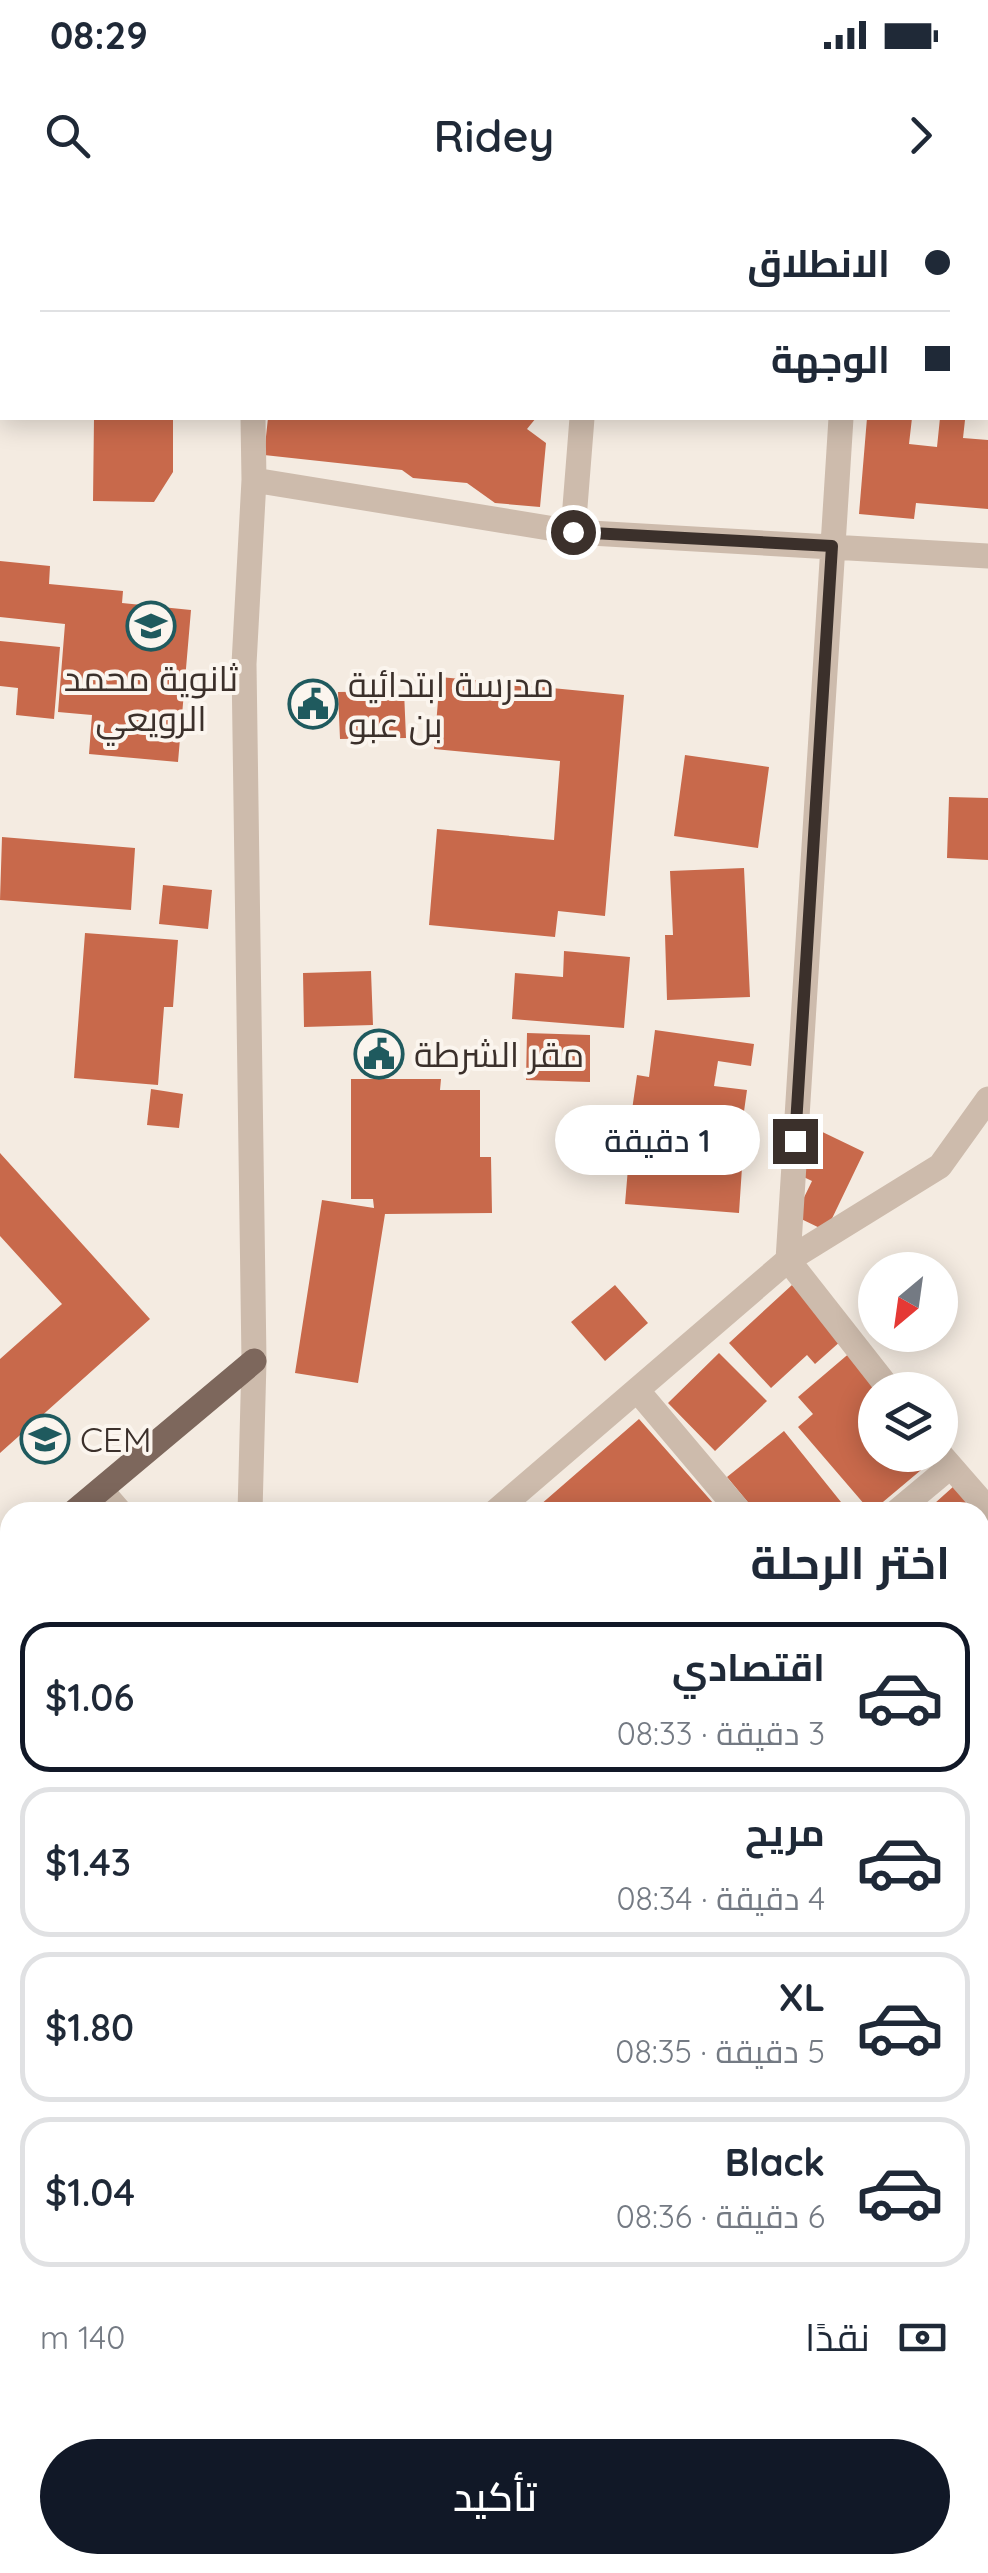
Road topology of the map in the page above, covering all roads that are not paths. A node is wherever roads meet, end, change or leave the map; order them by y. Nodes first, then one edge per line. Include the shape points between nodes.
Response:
1 (254, 420) edge
2 (582, 420) edge
3 (841, 420) edge
4 (254, 480) junction
5 (573, 532) junction
6 (832, 546) junction
7 (988, 556) edge
8 (988, 1099) edge
9 (788, 1260) junction
10 (254, 1361) junction
11 (876, 1372) edge
12 (637, 1390) junction
13 (934, 1472) edge
14 (956, 1472) edge
15 (101, 1490) junction
16 (86, 1502) edge
17 (111, 1502) edge
18 (250, 1502) edge
19 (508, 1502) edge
20 (732, 1502) edge
21 (905, 1502) edge
22 (982, 1502) edge

1 - 4 street
2 - 5 street
3 - 6 street
4 - 5 street
4 - 10 street via 244,664
5 - 6 street
6 - 7 street
6 - 9 street
8 - 9 street via 940,1166
9 - 11 street
9 - 12 street
10 - 15 main road
10 - 18 street
12 - 19 street
12 - 20 street
13 - 21 street
14 - 22 street
15 - 16 main road
15 - 17 street

